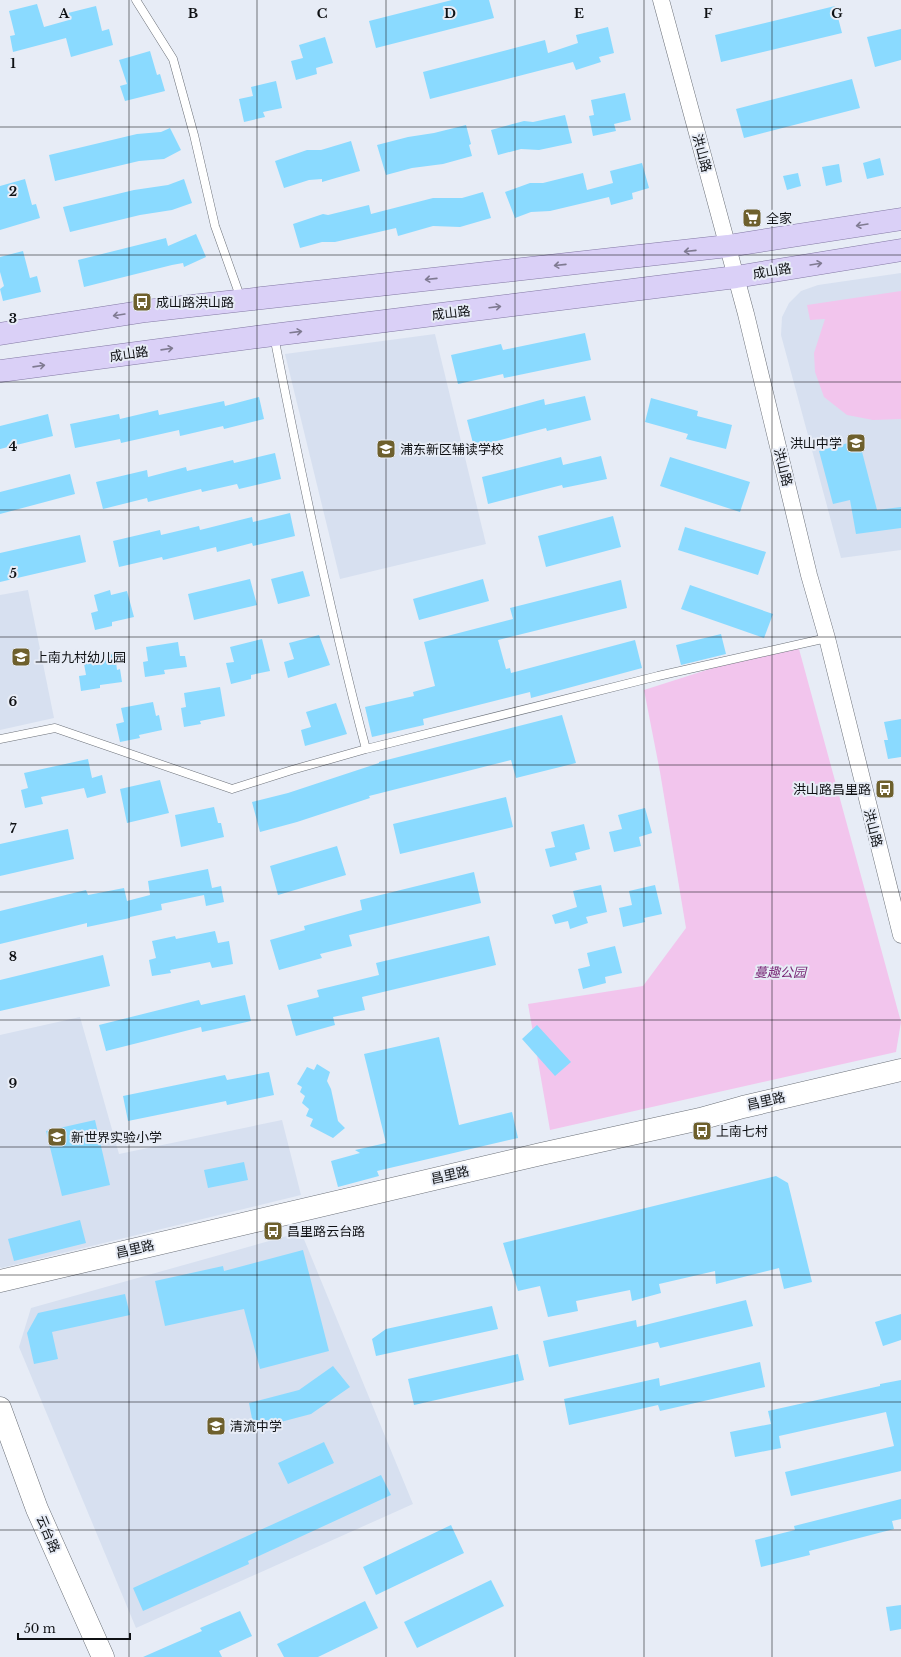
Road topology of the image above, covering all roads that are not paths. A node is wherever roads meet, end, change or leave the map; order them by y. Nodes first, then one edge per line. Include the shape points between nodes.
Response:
1 (136, 0) edge
2 (662, 0) edge
3 (901, 220) edge
4 (728, 246) junction
5 (901, 250) edge
6 (736, 277) junction
7 (241, 300) junction
8 (0, 334) edge
9 (274, 335) junction
10 (0, 372) edge
11 (827, 638) junction
12 (0, 739) edge
13 (366, 749) junction
14 (901, 935) edge
15 (901, 1070) edge
16 (0, 1281) edge
17 (0, 1408) edge
18 (103, 1657) edge

1 - 7 lane via 172,60 194,135 215,226
2 - 4 street, 洪山路
3 -> 4 main road
4 - 6 street, 洪山路
4 -> 7 main road
6 -> 5 main road, 成山路
9 -> 6 main road, 成山路
6 - 11 street, 洪山路 via 809,575
7 -> 8 main road via 146,311
10 -> 9 main road, 成山路
9 - 13 lane via 295,444
11 - 13 lane via 658,676
11 - 14 street, 洪山路
12 - 13 lane via 55,728 232,789
15 - 16 street, 昌里路
17 - 18 street, 云台路 via 37,1509

